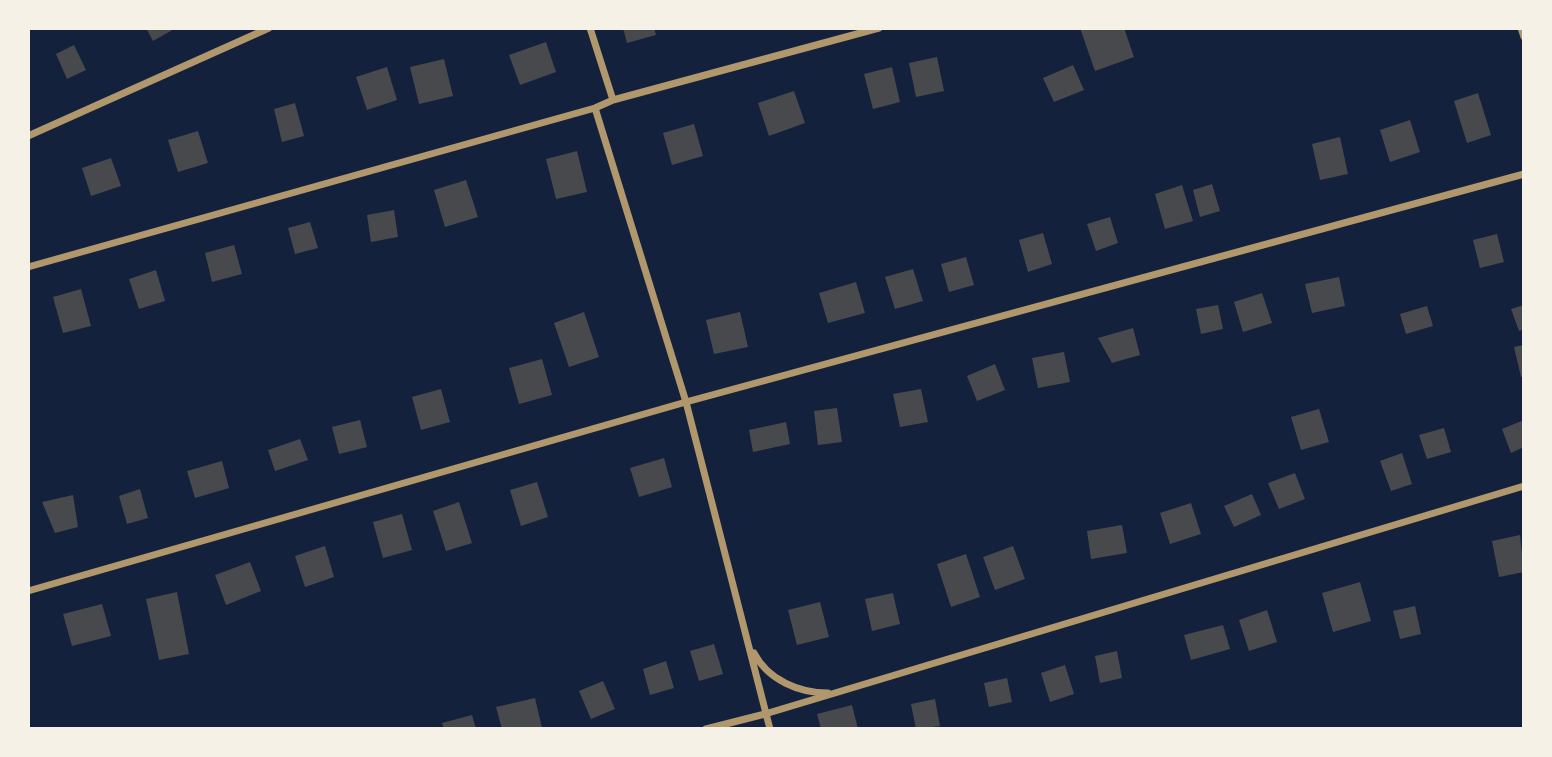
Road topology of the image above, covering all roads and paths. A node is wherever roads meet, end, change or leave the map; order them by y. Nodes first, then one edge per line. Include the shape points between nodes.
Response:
1 (269, 28) edge
2 (590, 28) edge
3 (879, 28) edge
4 (1521, 28) edge
5 (1524, 37) edge
6 (613, 100) junction
7 (595, 108) junction
8 (28, 136) edge
9 (1524, 174) edge
10 (28, 267) edge
11 (686, 402) junction
12 (1524, 486) edge
13 (28, 591) edge
14 (748, 639) junction
15 (836, 693) junction
16 (765, 714) junction
17 (706, 729) edge
18 (770, 729) edge

1 - 8 street
2 - 6 street
3 - 6 street
4 - 5 street
6 - 7 street
7 - 10 street
7 - 11 street
9 - 11 street
11 - 13 street
11 - 14 street
12 - 15 street
14 - 15 street via 759,663 782,682 816,693
14 - 16 street
15 - 16 street
16 - 17 street
16 - 18 street

